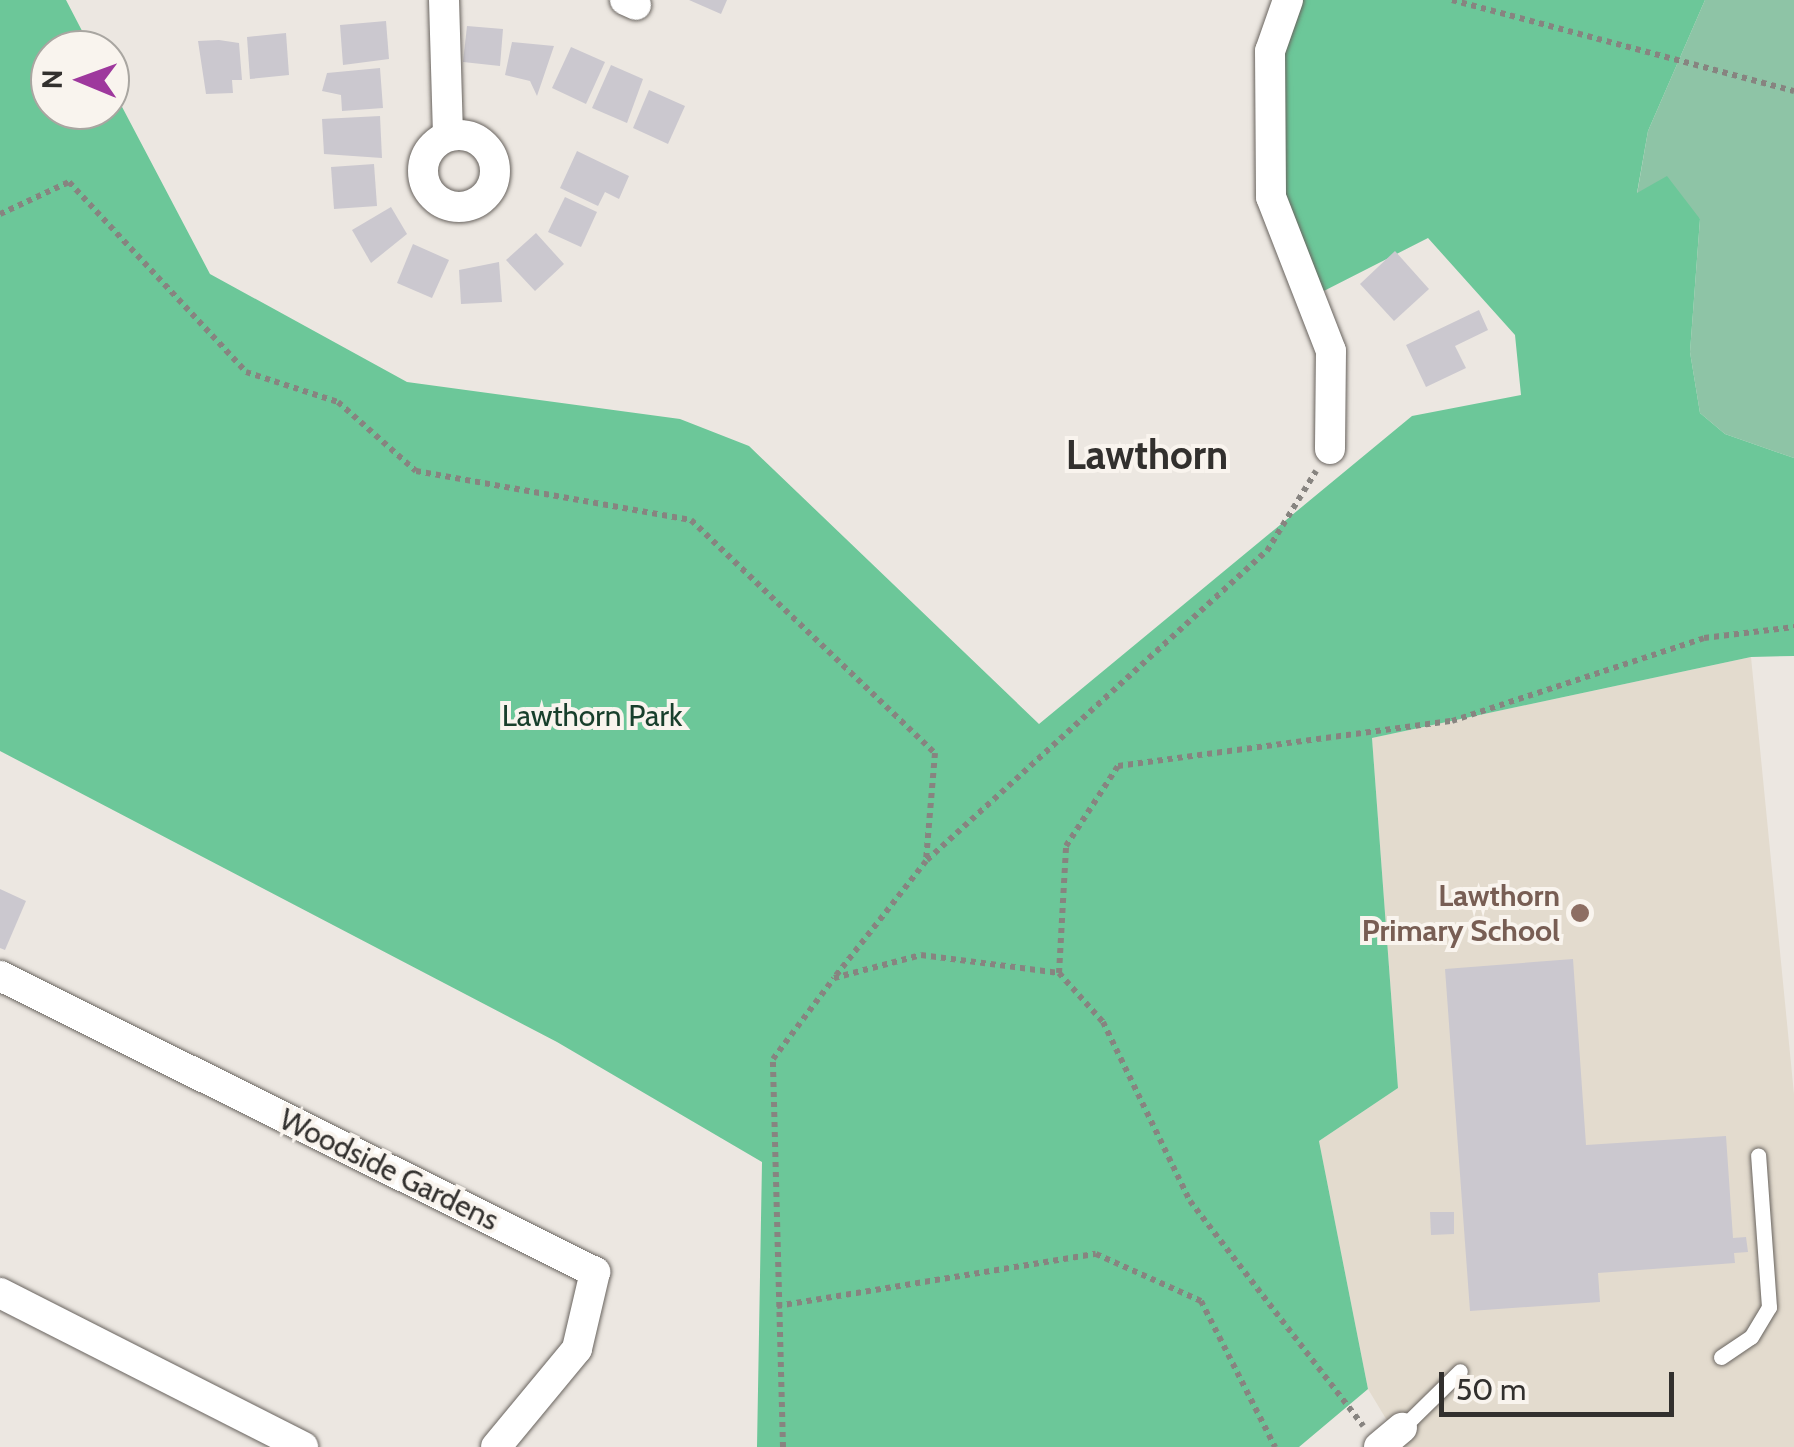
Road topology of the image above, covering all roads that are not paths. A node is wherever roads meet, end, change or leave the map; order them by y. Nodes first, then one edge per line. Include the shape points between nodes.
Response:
1 (444, 0) edge
2 (1288, 0) edge
3 (448, 136) dead end
4 (1330, 449) road end
5 (0, 976) edge
6 (1758, 1155) dead end
7 (0, 1294) edge
8 (1721, 1357) dead end
9 (1460, 1371) dead end
10 (1382, 1435) edge
11 (303, 1447) edge
12 (496, 1447) edge

1 - 3 street
2 - 4 street via 1270,51 1271,197 1331,351
5 - 12 street, Woodside Gardens via 594,1272 578,1349
6 - 8 lane via 1769,1307 1751,1337
7 - 11 street
9 - 10 lane

